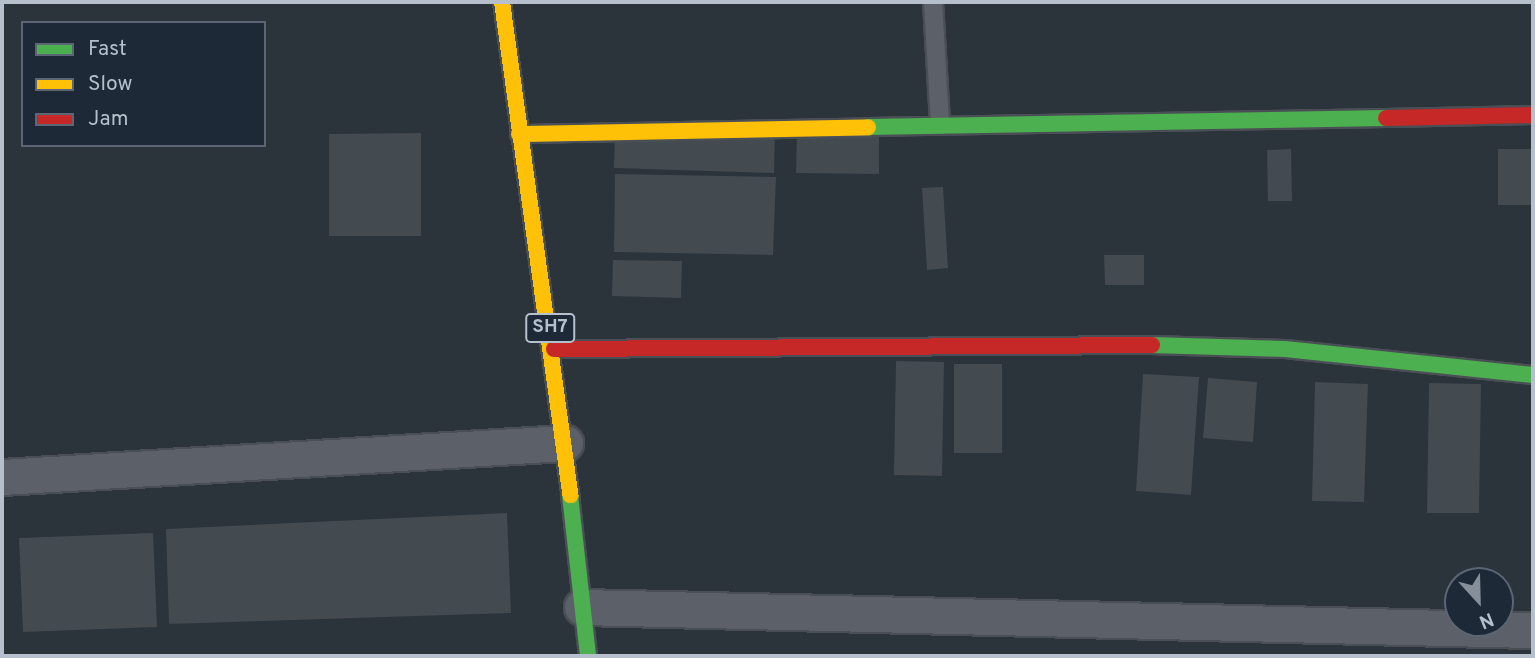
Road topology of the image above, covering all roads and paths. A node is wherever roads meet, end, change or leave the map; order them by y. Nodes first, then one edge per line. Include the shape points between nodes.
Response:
1 (502, 2) edge
2 (933, 2) edge
3 (1533, 115) edge
4 (940, 125) junction
5 (519, 134) junction
6 (554, 349) junction
7 (1533, 375) edge
8 (565, 443) junction
9 (2, 477) edge
10 (582, 607) junction
11 (1533, 630) edge
12 (589, 656) edge

1 - 5 street, SH7
2 - 4 lane
3 - 4 street
4 - 5 street
5 - 6 street, SH7
6 - 7 street via 1033,341 1285,349
6 - 8 street, SH7
8 - 9 street
8 - 10 street, SH7
10 - 11 street
10 - 12 street, SH7

